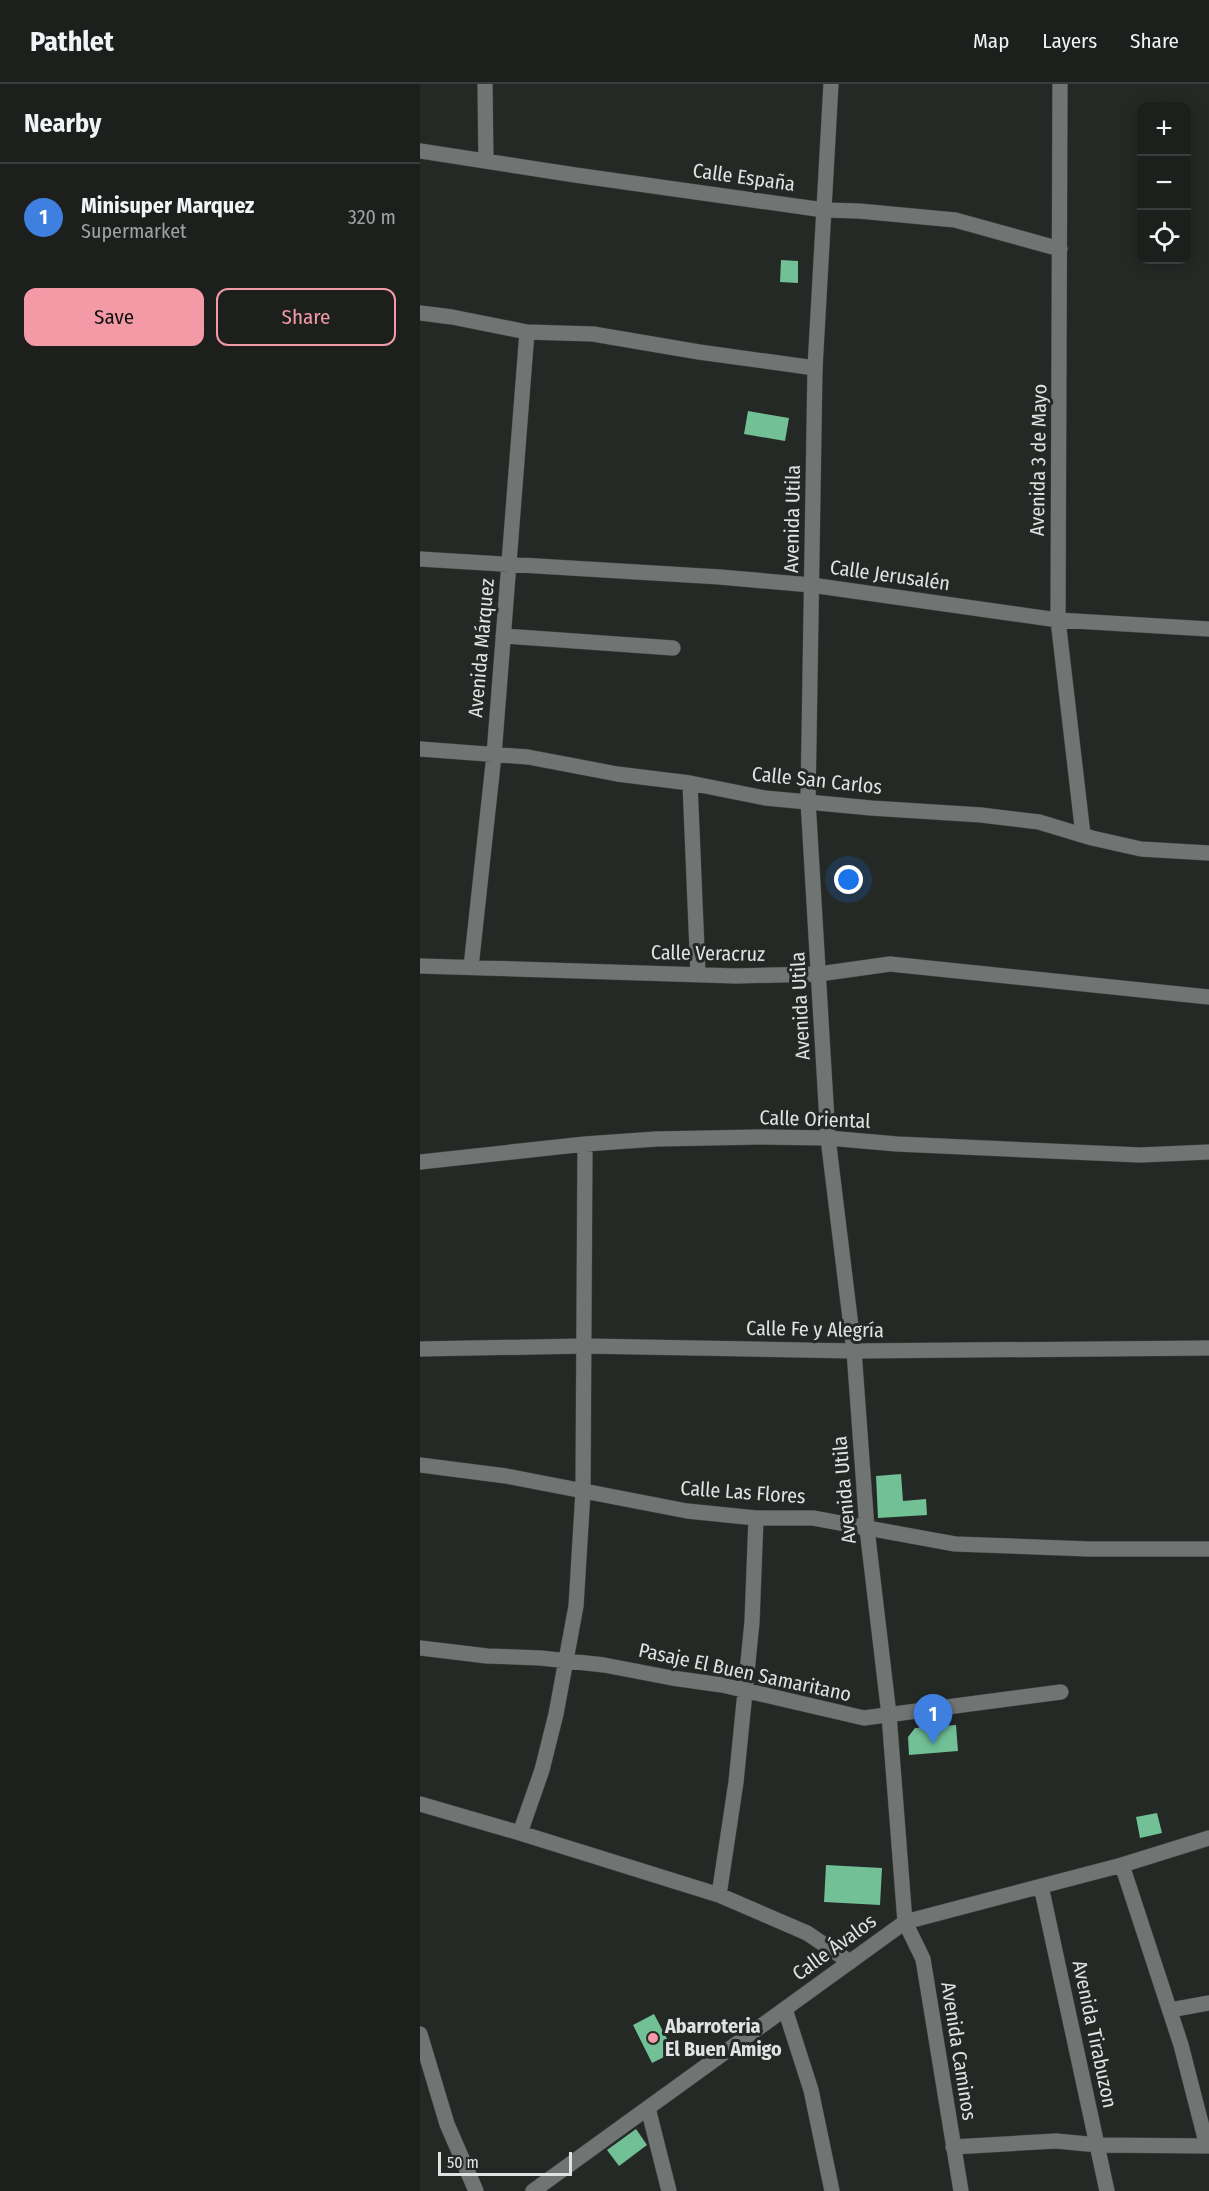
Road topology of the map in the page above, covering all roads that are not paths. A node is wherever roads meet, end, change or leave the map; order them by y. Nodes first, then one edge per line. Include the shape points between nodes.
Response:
1 (485, 84) edge
2 (831, 84) edge
3 (1060, 84) edge
4 (420, 151) edge
5 (486, 161) junction
6 (824, 210) junction
7 (1060, 249) junction
8 (420, 313) edge
9 (527, 332) junction
10 (815, 368) junction
11 (420, 559) edge
12 (509, 564) junction
13 (812, 585) junction
14 (1058, 620) junction
15 (1209, 629) edge
16 (503, 636) junction
17 (673, 648) dead end
18 (420, 749) edge
19 (494, 754) junction
20 (690, 783) junction
21 (808, 801) junction
22 (1083, 835) junction
23 (1209, 853) edge
24 (420, 966) edge
25 (471, 968) junction
26 (698, 974) junction
27 (819, 974) junction
28 (1209, 997) edge
29 (828, 1138) junction
30 (585, 1144) junction
31 (1209, 1152) edge
32 (420, 1162) edge
33 (585, 1346) junction
34 (1209, 1348) edge
35 (420, 1349) edge
36 (854, 1351) junction
37 (420, 1465) edge
38 (583, 1492) junction
39 (756, 1518) junction
40 (867, 1529) junction
41 (1209, 1549) edge
42 (420, 1648) edge
43 (565, 1660) junction
44 (745, 1690) junction
45 (1061, 1692) dead end
46 (889, 1715) junction
47 (420, 1804) edge
48 (520, 1833) junction
49 (1209, 1838) edge
50 (1122, 1865) junction
51 (1041, 1886) junction
52 (719, 1895) junction
53 (904, 1922) junction
54 (850, 1962) junction
55 (1209, 2003) edge
56 (784, 2009) junction
57 (1170, 2010) junction
58 (420, 2034) edge
59 (648, 2108) junction
60 (1098, 2145) junction
61 (1208, 2146) edge
62 (953, 2147) junction
63 (476, 2191) edge
64 (533, 2191) edge
65 (669, 2191) edge
66 (832, 2191) edge
67 (961, 2191) edge
68 (1107, 2191) edge

1 - 5 street
2 - 6 street, Avenida Utila
3 - 7 street, Avenida 3 de Mayo
4 - 5 street, Calle España
5 - 6 street, Calle España
6 - 7 street, Calle España via 955,220
6 - 10 street, Avenida Utila
7 - 14 street, Avenida 3 de Mayo
8 - 9 street
9 - 10 street via 593,334
9 - 12 street, Avenida Márquez
10 - 13 street, Avenida Utila
11 - 12 street, Calle Jerusalén
12 - 13 street, Calle Jerusalén
12 - 16 street, Avenida Márquez
13 - 14 street, Calle Jerusalén
13 - 21 street, Avenida Utila
14 - 15 street, Calle Jerusalén
14 - 22 street, Avenida 3 de Mayo
16 - 17 street
16 - 19 street, Avenida Márquez
18 - 19 street, Calle San Carlos
19 - 20 street, Calle San Carlos
19 - 25 street, Avenida Márquez
20 - 21 street, Calle San Carlos via 765,798
20 - 26 street
21 - 22 street, Calle San Carlos via 1039,822
21 - 27 street, Avenida Utila
22 - 23 street, Calle San Carlos via 1141,849
24 - 25 street, Calle Veracruz
25 - 26 street, Calle Veracruz
26 - 27 street, Calle Veracruz
27 - 28 street, Calle Veracruz via 890,964
27 - 29 street, Avenida Utila
29 - 30 street, Calle Oriental via 656,1139
29 - 31 street, Calle Oriental via 1140,1155
29 - 36 street, Avenida Utila
30 - 32 street, Calle Oriental
30 - 33 street
33 - 35 street, Calle Fe y Alegría
33 - 36 street, Calle Fe y Alegría
33 - 38 street
34 - 36 street, Calle Fe y Alegría
36 - 40 street, Avenida Utila
37 - 38 street, Calle Las Flores via 506,1476
38 - 39 street, Calle Las Flores via 687,1511
38 - 43 street via 576,1606
39 - 40 street, Calle Las Flores via 813,1518
39 - 44 street
40 - 41 street, Calle Las Flores via 955,1544
40 - 46 street, Avenida Utila
42 - 43 street, Pasaje El Buen Samaritano
43 - 44 street, Pasaje El Buen Samaritano
43 - 48 street via 542,1770
44 - 46 street, Pasaje El Buen Samaritano via 864,1718
44 - 52 street
45 - 46 street, Pasaje El Buen Samaritano
46 - 53 street, Avenida Utila
47 - 48 street
48 - 52 street
49 - 50 street, Calle Ávalos
50 - 51 street, Calle Ávalos
50 - 57 street
51 - 53 street, Calle Ávalos
51 - 60 street, Avenida Tirabuzon
52 - 54 street via 807,1933
53 - 54 street, Calle Ávalos
53 - 62 street, Avenida Caminos via 923,1959
54 - 56 street, Calle Ávalos
55 - 57 street
56 - 59 street, Calle Ávalos
56 - 66 street via 811,2090
57 - 61 street
58 - 63 street via 447,2124
59 - 64 street, Calle Ávalos
59 - 65 street
60 - 61 street
60 - 62 street via 1056,2141
60 - 68 street, Avenida Tirabuzon
62 - 67 street, Avenida Caminos

